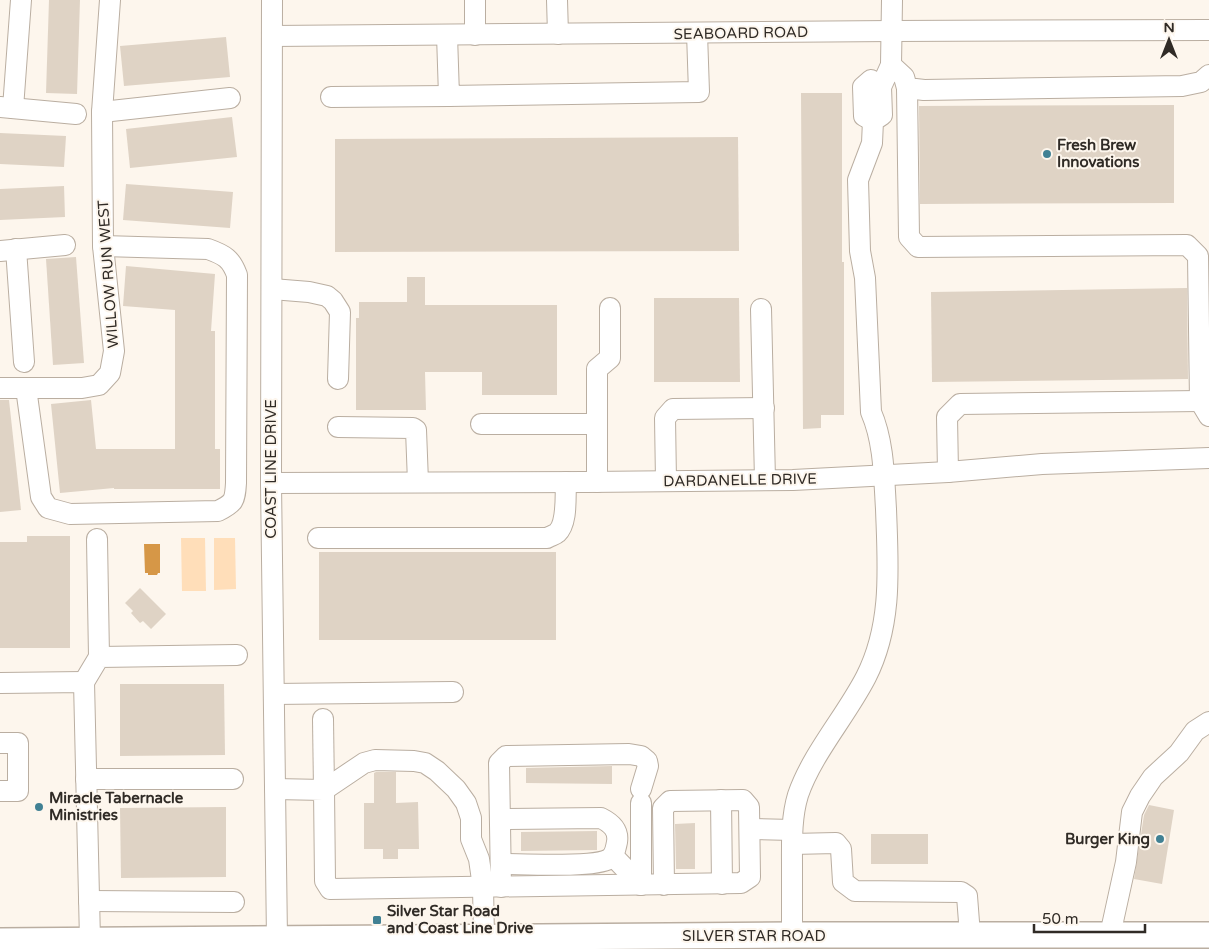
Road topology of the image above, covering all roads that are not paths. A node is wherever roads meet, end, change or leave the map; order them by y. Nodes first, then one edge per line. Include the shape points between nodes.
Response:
1 (21, 0) edge
2 (110, 0) edge
3 (272, 0) edge
4 (475, 0) edge
5 (557, 0) edge
6 (892, 0) edge
7 (1209, 30) edge
8 (892, 31) junction
9 (697, 33) junction
10 (558, 34) junction
11 (447, 35) junction
12 (475, 35) junction
13 (272, 36) junction
14 (890, 65) junction
15 (1209, 75) edge
16 (907, 88) junction
17 (449, 96) junction
18 (332, 97) dead end
19 (230, 98) dead end
20 (6, 108) edge
21 (102, 112) junction
22 (76, 114) dead end
23 (65, 245) dead end
24 (103, 246) junction
25 (8, 250) edge
26 (272, 289) junction
27 (610, 308) dead end
28 (762, 309) dead end
29 (24, 362) dead end
30 (338, 379) dead end
31 (0, 388) edge
32 (26, 388) junction
33 (764, 408) junction
34 (1205, 408) edge
35 (481, 424) dead end
36 (597, 424) junction
37 (338, 427) dead end
38 (1209, 458) edge
39 (948, 472) junction
40 (884, 476) junction
41 (765, 480) junction
42 (666, 481) junction
43 (418, 482) junction
44 (566, 482) junction
45 (597, 482) junction
46 (271, 483) junction
47 (318, 538) dead end
48 (97, 539) dead end
49 (236, 655) dead end
50 (99, 657) junction
51 (84, 682) junction
52 (0, 683) edge
53 (452, 692) dead end
54 (274, 694) junction
55 (323, 719) dead end
56 (1209, 722) edge
57 (0, 743) edge
58 (86, 779) junction
59 (233, 779) dead end
60 (275, 789) junction
61 (324, 790) junction
62 (0, 791) edge
63 (721, 800) junction
64 (500, 819) junction
65 (750, 830) junction
66 (792, 837) junction
67 (613, 856) junction
68 (501, 864) junction
69 (722, 884) junction
70 (641, 885) junction
71 (664, 885) junction
72 (492, 887) junction
73 (89, 901) junction
74 (234, 902) dead end
75 (1110, 935) junction
76 (1209, 935) edge
77 (484, 937) junction
78 (90, 940) junction
79 (0, 941) edge
80 (789, 942) edge
81 (965, 942) edge
82 (273, 944) edge
83 (432, 949) edge

1 - 20 street
2 - 21 street, WILLOW RUN WEST
3 - 13 street, COAST LINE DRIVE
4 - 12 street
5 - 10 street
6 - 8 street
7 - 8 street, SEABOARD ROAD
8 - 9 street, SEABOARD ROAD
8 - 14 street
9 - 10 street, SEABOARD ROAD
9 - 17 street via 699,92
10 - 12 street, SEABOARD ROAD
11 - 12 street, SEABOARD ROAD
11 - 13 street, SEABOARD ROAD
11 - 17 street
13 - 26 street, COAST LINE DRIVE
14 - 16 street via 904,77
14 - 40 street via 881,87 882,115 873,121 872,143 858,180 871,412 876,424
15 - 16 street via 1201,82 1182,86
16 - 34 street via 909,237 918,247 1187,245 1198,256
17 - 18 street
19 - 21 street
20 - 22 street
21 - 24 street, WILLOW RUN WEST
23 - 25 street
24 - 32 street, WILLOW RUN WEST via 114,351 110,373 99,385
24 - 32 street via 208,249 222,254 232,263 237,275 237,295 236,483 231,505 218,512 70,514 48,508 41,497
25 - 29 street
26 - 30 street via 309,292 327,296 333,301 340,312
26 - 46 street, COAST LINE DRIVE
27 - 36 street via 610,358 597,369
28 - 33 street
31 - 32 street, WILLOW RUN WEST
33 - 41 street
33 - 42 street via 673,409 665,418
34 - 39 street via 960,404 947,417
35 - 36 street
36 - 45 street
37 - 43 street via 416,430
38 - 39 street, DARDANELLE DRIVE via 1042,464
39 - 40 street, DARDANELLE DRIVE
40 - 41 street, DARDANELLE DRIVE
40 - 66 street via 889,574 883,627 866,676 808,772 798,796
41 - 42 street, DARDANELLE DRIVE
42 - 45 street, DARDANELLE DRIVE
43 - 44 street, DARDANELLE DRIVE
43 - 46 street, DARDANELLE DRIVE
44 - 45 street, DARDANELLE DRIVE
44 - 47 street via 562,524 557,533 547,538
46 - 54 street, COAST LINE DRIVE
48 - 50 street
49 - 50 street
50 - 51 street
51 - 52 street
51 - 58 street
53 - 54 street
54 - 60 street, COAST LINE DRIVE
55 - 61 street
56 - 75 street via 1194,731 1179,753 1153,777 1132,812 1126,862
57 - 62 street via 18,743 18,791
58 - 59 street
58 - 73 street
60 - 61 street
60 - 82 street, COAST LINE DRIVE
61 - 72 street via 364,763 375,760 425,763 456,789 466,803 471,839
61 - 72 street via 325,881 330,889
63 - 65 street via 743,800 749,807
63 - 69 street
63 - 71 street via 670,801 664,808
64 - 67 street via 601,818 616,831
64 - 68 street
64 - 70 street via 499,763 506,756 641,756 648,766 641,796
65 - 66 street
65 - 69 street via 750,876 741,883
66 - 80 street
66 - 81 street via 836,842 841,849 842,882 855,891 960,892 967,896
67 - 68 street via 582,864
67 - 70 street
68 - 72 street
69 - 71 street
70 - 71 street
70 - 72 street
72 - 77 street
73 - 74 street
73 - 78 street
75 - 76 main road
75 - 81 main road, SILVER STAR ROAD
77 - 80 main road, SILVER STAR ROAD
77 - 82 main road, SILVER STAR ROAD
77 - 83 main road
78 - 79 main road, SILVER STAR ROAD
78 - 82 main road, SILVER STAR ROAD
80 - 81 main road, SILVER STAR ROAD

